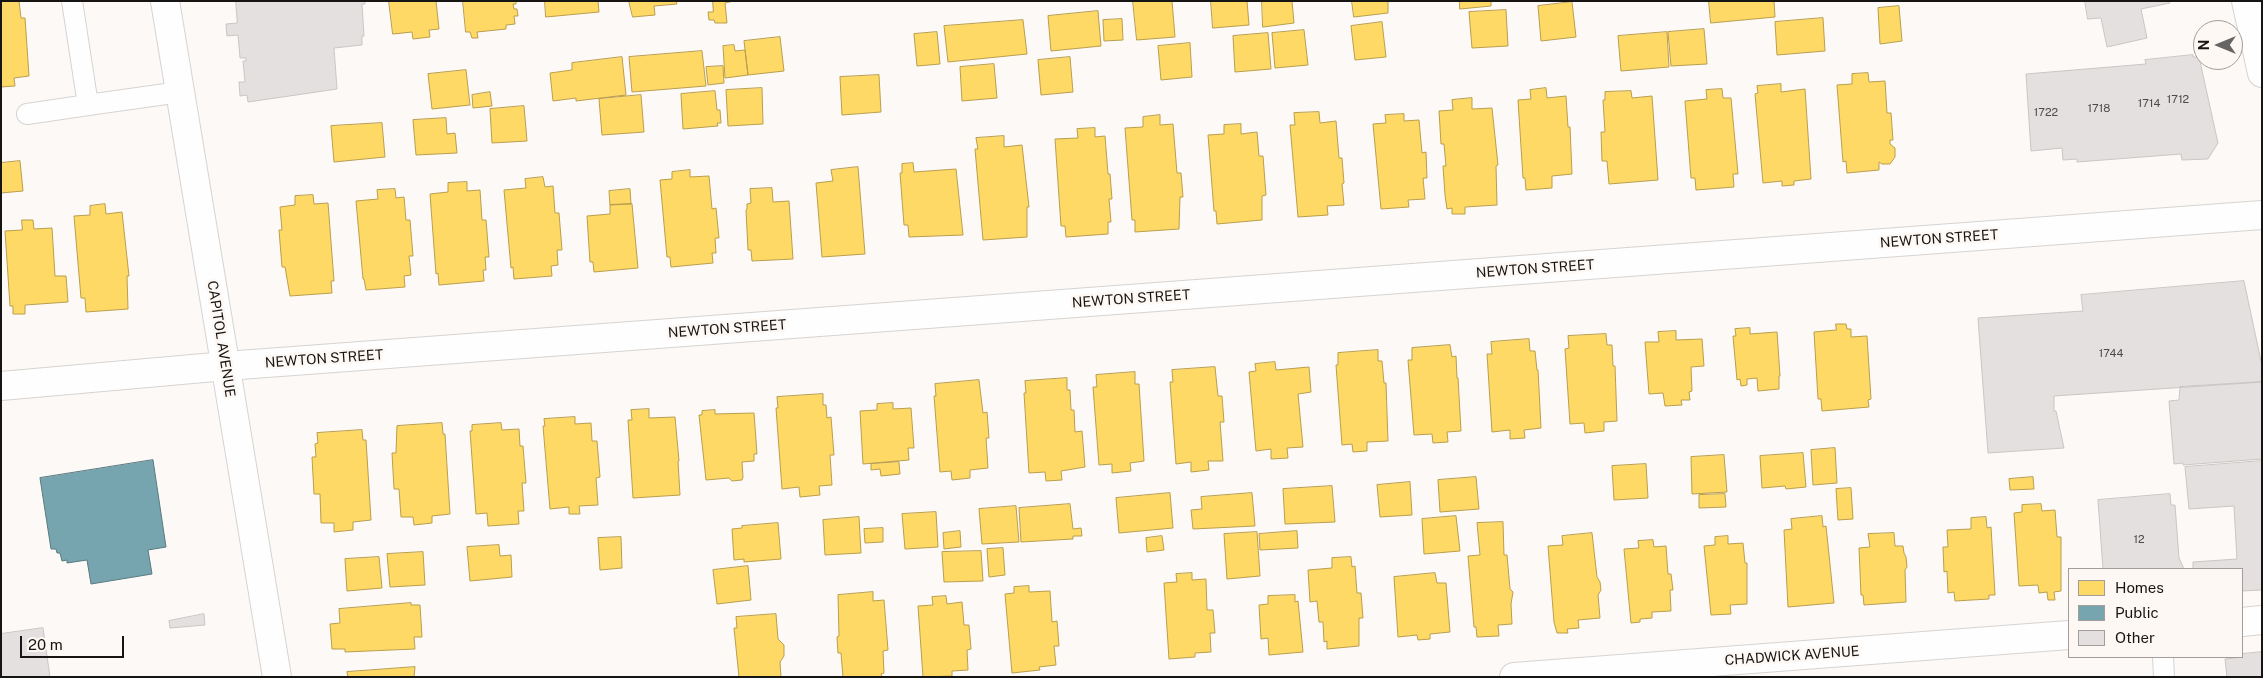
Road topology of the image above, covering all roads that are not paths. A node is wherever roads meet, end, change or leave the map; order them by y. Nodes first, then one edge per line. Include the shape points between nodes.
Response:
1 (72, 1) edge
2 (165, 1) edge
3 (2246, 1) edge
4 (2262, 73) edge
5 (180, 92) junction
6 (88, 105) junction
7 (27, 114) dead end
8 (2262, 215) edge
9 (226, 366) junction
10 (1, 386) edge
11 (2262, 620) edge
12 (2243, 622) edge
13 (2068, 635) edge
14 (2163, 658) edge
15 (277, 677) edge
16 (1514, 677) edge
17 (2164, 677) edge

1 - 6 lane
2 - 5 street, CAPITOL AVENUE
3 - 4 street
5 - 6 lane
5 - 9 street, CAPITOL AVENUE
6 - 7 lane
8 - 9 street, NEWTON STREET
9 - 10 street, NEWTON STREET
9 - 15 street, CAPITOL AVENUE
11 - 12 street
13 - 16 street, CHADWICK AVENUE
14 - 17 lane

